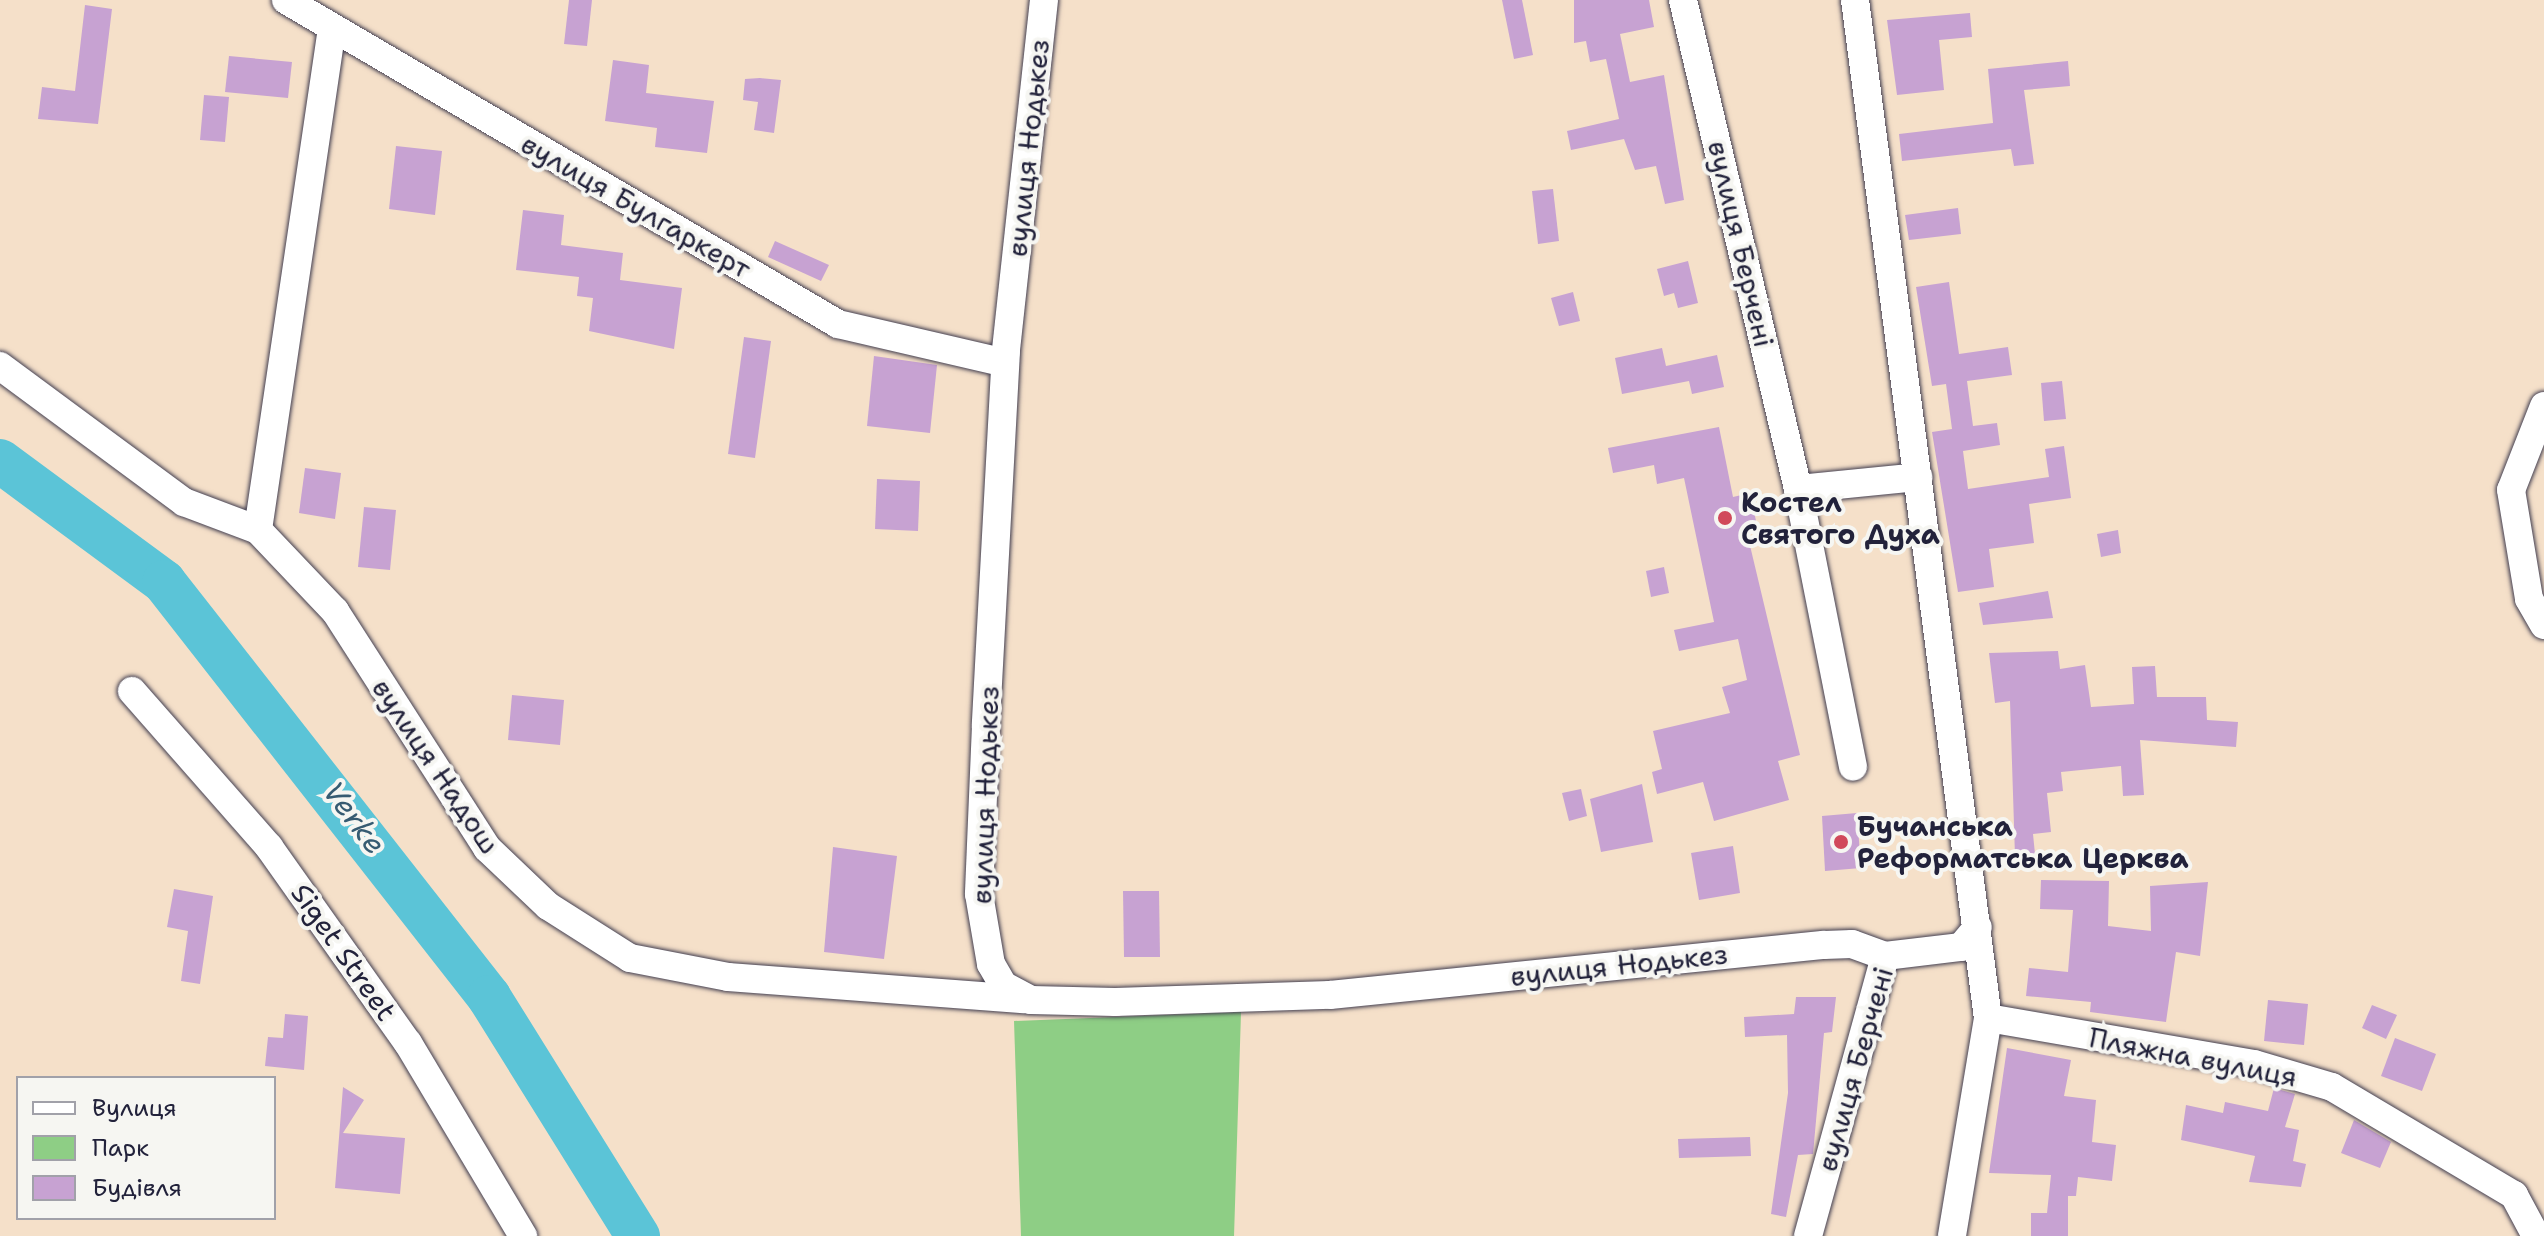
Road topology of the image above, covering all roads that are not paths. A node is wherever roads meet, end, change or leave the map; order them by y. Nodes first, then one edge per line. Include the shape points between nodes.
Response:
1 (286, 0) edge
2 (1044, 0) edge
3 (1683, 0) edge
4 (1855, 0) edge
5 (332, 28) junction
6 (1005, 363) junction
7 (0, 366) edge
8 (2544, 406) edge
9 (1918, 477) junction
10 (1798, 489) junction
11 (258, 530) junction
12 (2544, 625) edge
13 (132, 691) dead end
14 (1853, 767) dead end
15 (1978, 927) junction
16 (1885, 956) junction
17 (1031, 1000) junction
18 (1988, 1018) junction
19 (523, 1236) edge
20 (1808, 1236) edge
21 (1952, 1236) edge
22 (2536, 1236) edge

1 - 5 street, вулиця Булгаркерт
2 - 6 street, вулиця Нодькез
3 - 10 street, вулиця Берчені
4 - 9 street
5 - 6 street, вулиця Булгаркерт via 838,324
5 - 11 street
6 - 17 street, вулиця Нодькез via 979,894 991,964 1003,985
7 - 11 street, вулиця Надош via 184,502
8 - 12 street via 2511,490 2529,599
9 - 10 street
9 - 15 street
10 - 14 street, вулиця Берчені
11 - 17 street, вулиця Надош via 335,611 487,848 548,906 630,958 728,977
13 - 19 street, Siget Street via 269,847 408,1043
15 - 16 street, вулиця Берчені via 1961,947
15 - 18 street
16 - 17 street, вулиця Нодькез via 1852,944 1824,945 1330,995
16 - 20 street, вулиця Берчені
18 - 21 street
18 - 22 street, Пляжна вулиця via 2254,1064 2332,1087 2514,1195

